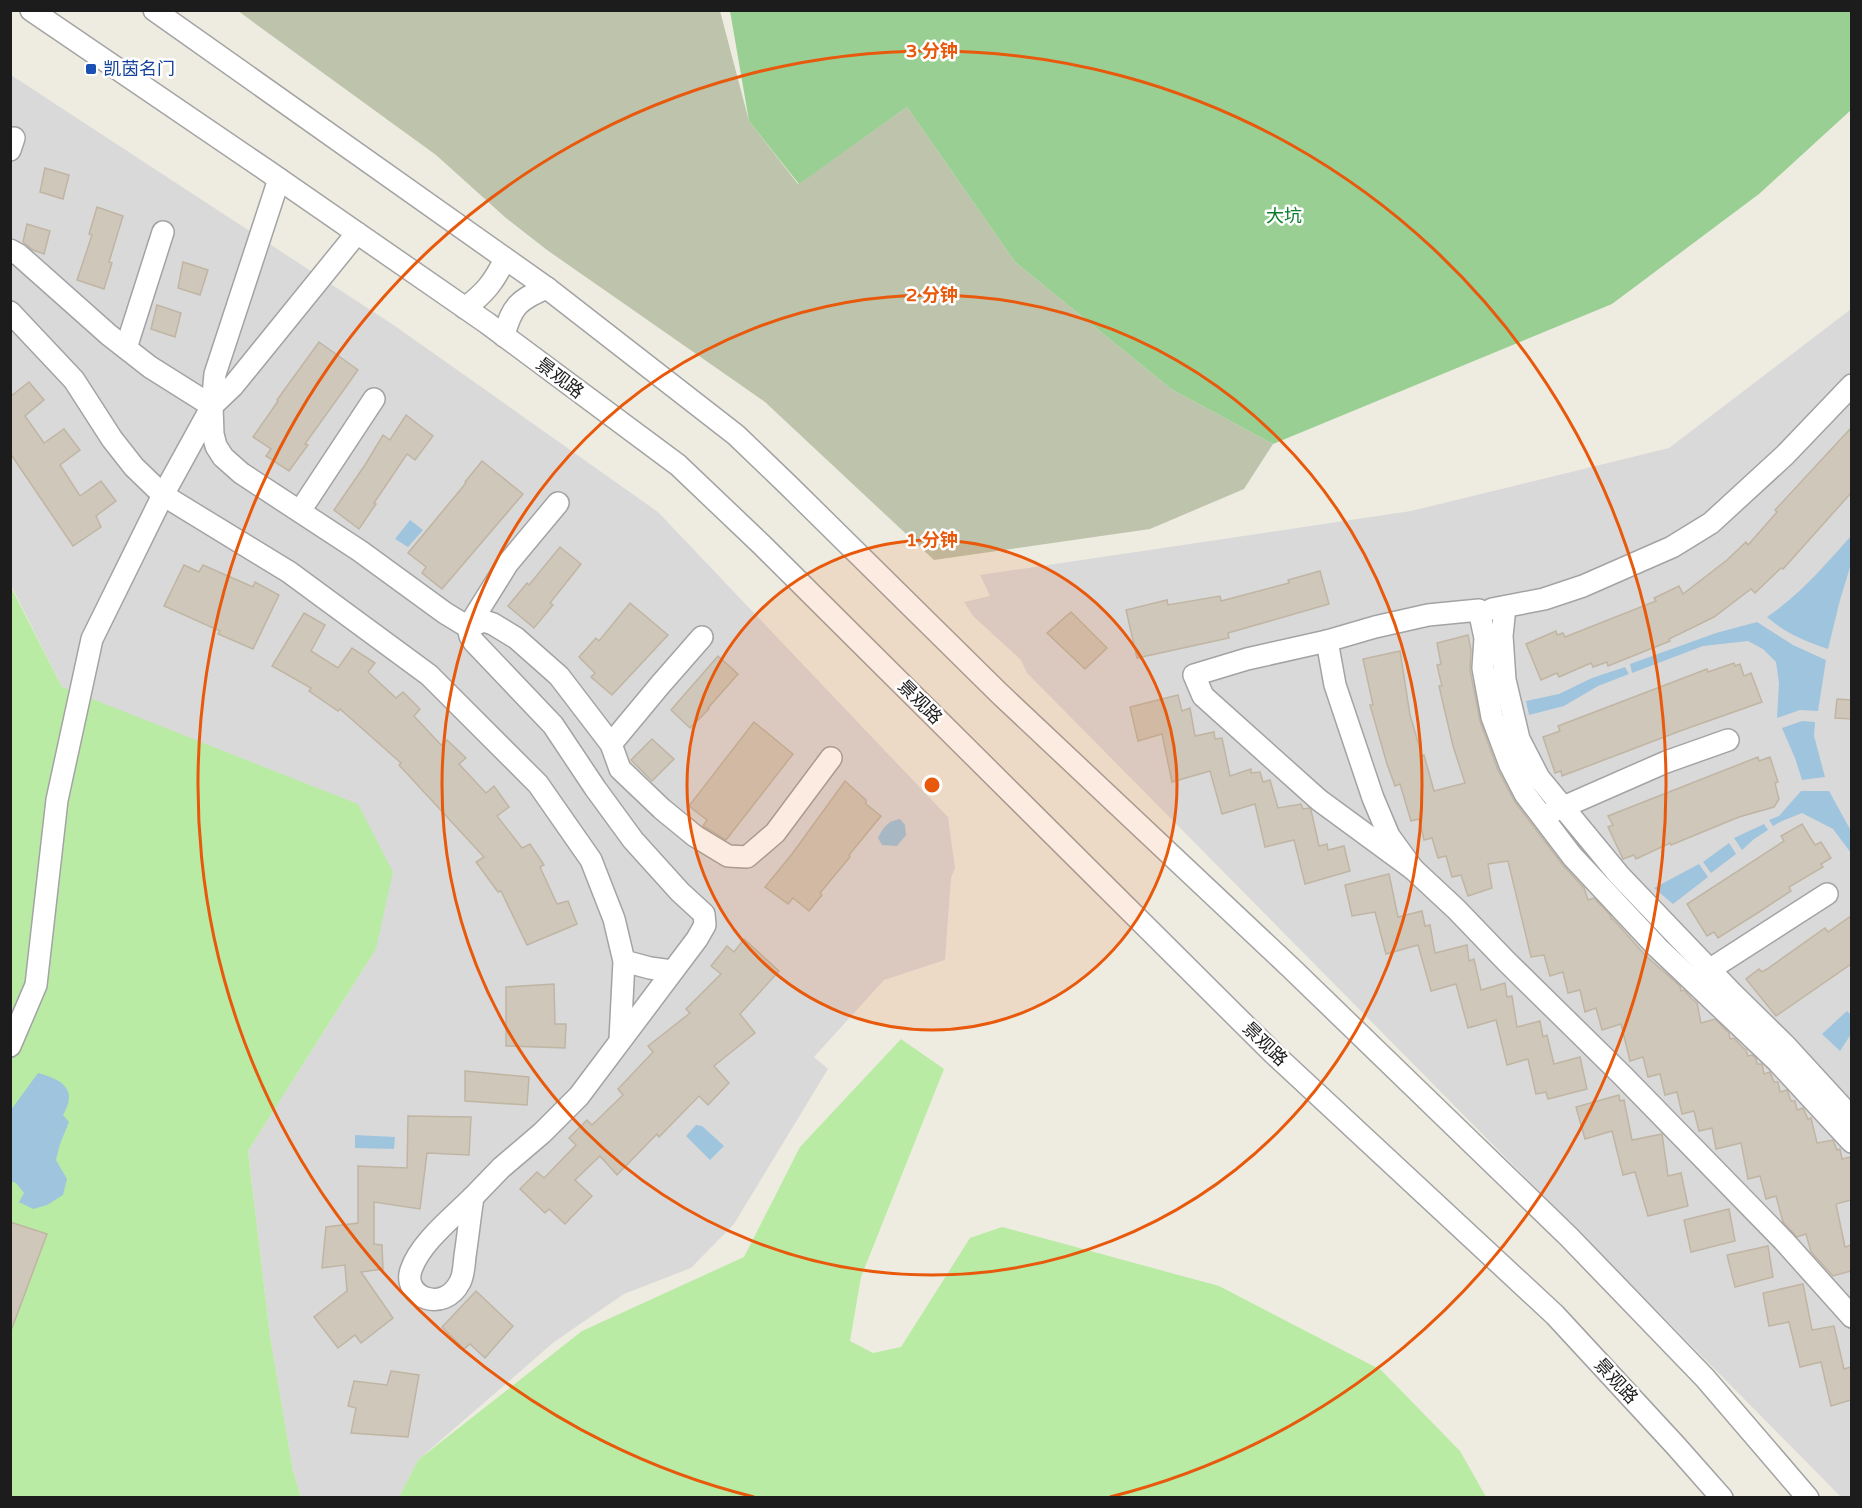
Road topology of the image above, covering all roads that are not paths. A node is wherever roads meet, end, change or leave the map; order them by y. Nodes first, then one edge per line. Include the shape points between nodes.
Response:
1 (31, 10) edge
2 (154, 10) edge
3 (279, 179) junction
4 (163, 232) dead end
5 (357, 233) junction
6 (10, 250) edge
7 (505, 259) junction
8 (547, 288) junction
9 (465, 308) junction
10 (10, 312) edge
11 (504, 336) junction
12 (126, 348) junction
13 (1851, 385) edge
14 (374, 399) dead end
15 (212, 406) junction
16 (163, 495) junction
17 (558, 503) dead end
18 (300, 512) junction
19 (1505, 607) junction
20 (1479, 610) junction
21 (468, 627) junction
22 (702, 637) dead end
23 (1327, 641) junction
24 (1728, 740) dead end
25 (611, 744) junction
26 (831, 758) dead end
27 (1552, 812) junction
28 (1413, 869) junction
29 (1827, 894) dead end
30 (624, 961) junction
31 (672, 971) junction
32 (1703, 977) junction
33 (620, 1040) junction
34 (10, 1046) edge
35 (1851, 1118) edge
36 (1851, 1142) edge
37 (473, 1197) dead end
38 (1851, 1317) edge
39 (1722, 1497) edge
40 (1808, 1497) edge

1 - 3 street, 景观路
2 - 7 street
3 - 5 street, 景观路
3 - 15 street via 215,374
4 - 12 street
5 - 9 street, 景观路
5 - 15 street via 233,386
6 - 12 street
7 - 8 street
7 - 9 street via 489,288
8 - 11 street via 517,306 508,318
8 - 40 street via 736,435 1000,694 1569,1237 1705,1378
9 - 11 street, 景观路
10 - 16 street via 74,380 112,439
11 - 39 street, 景观路 via 678,465 762,545 1274,1053 1555,1315
12 - 15 street
13 - 19 street via 1785,455 1710,523 1672,547 1583,586
14 - 18 street
15 - 16 street
15 - 18 street via 213,434 223,457
16 - 30 street via 290,572 429,675 538,784 591,861 614,919
16 - 34 street via 92,639 57,800 36,985
17 - 21 street via 508,563
18 - 21 street
19 - 20 street
19 - 27 street via 1505,680 1519,740
20 - 23 street via 1428,615
20 - 27 street via 1485,638 1483,668 1492,717 1525,794
21 - 25 street via 484,621 516,638 559,676
21 - 31 street via 474,642 553,725 633,840 704,914 705,925
22 - 25 street
23 - 28 street via 1335,685 1373,798 1389,836
23 - 28 street via 1194,675 1203,696 1319,800
24 - 27 street via 1666,762
25 - 26 street via 620,769 695,836 728,856 747,857 774,833
27 - 32 street via 1572,856 1657,947
28 - 38 street via 1630,1083 1784,1241
29 - 32 street
30 - 31 street
30 - 33 street
31 - 33 street
32 - 35 street via 1786,1046
32 - 36 street
33 - 37 street via 579,1096

